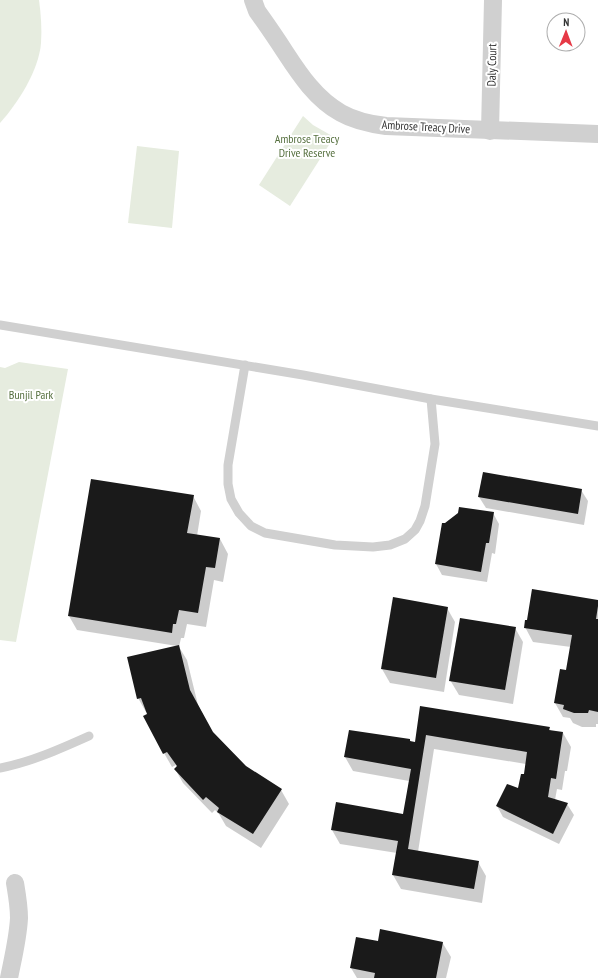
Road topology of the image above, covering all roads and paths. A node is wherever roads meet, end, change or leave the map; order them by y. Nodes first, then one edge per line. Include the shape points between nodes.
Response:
1 (493, 0) edge
2 (252, 4) edge
3 (490, 130) junction
4 (598, 134) edge
5 (0, 325) edge
6 (245, 366) junction
7 (431, 399) junction
8 (598, 426) edge
9 (89, 736) dead end
10 (0, 768) edge
11 (15, 883) dead end
12 (9, 978) edge

1 - 3 street, Daly Court
2 - 3 street, Ambrose Treacy Drive via 301,76 326,103 342,113 370,124 386,126
3 - 4 street, Ambrose Treacy Drive
5 - 6 lane
6 - 7 lane
6 - 7 lane via 228,465 228,484 231,499 239,513 251,526 272,534 335,545 373,547 390,545 405,539 420,522 425,506 435,444
7 - 8 lane
9 - 10 lane via 40,757
11 - 12 street via 19,917

